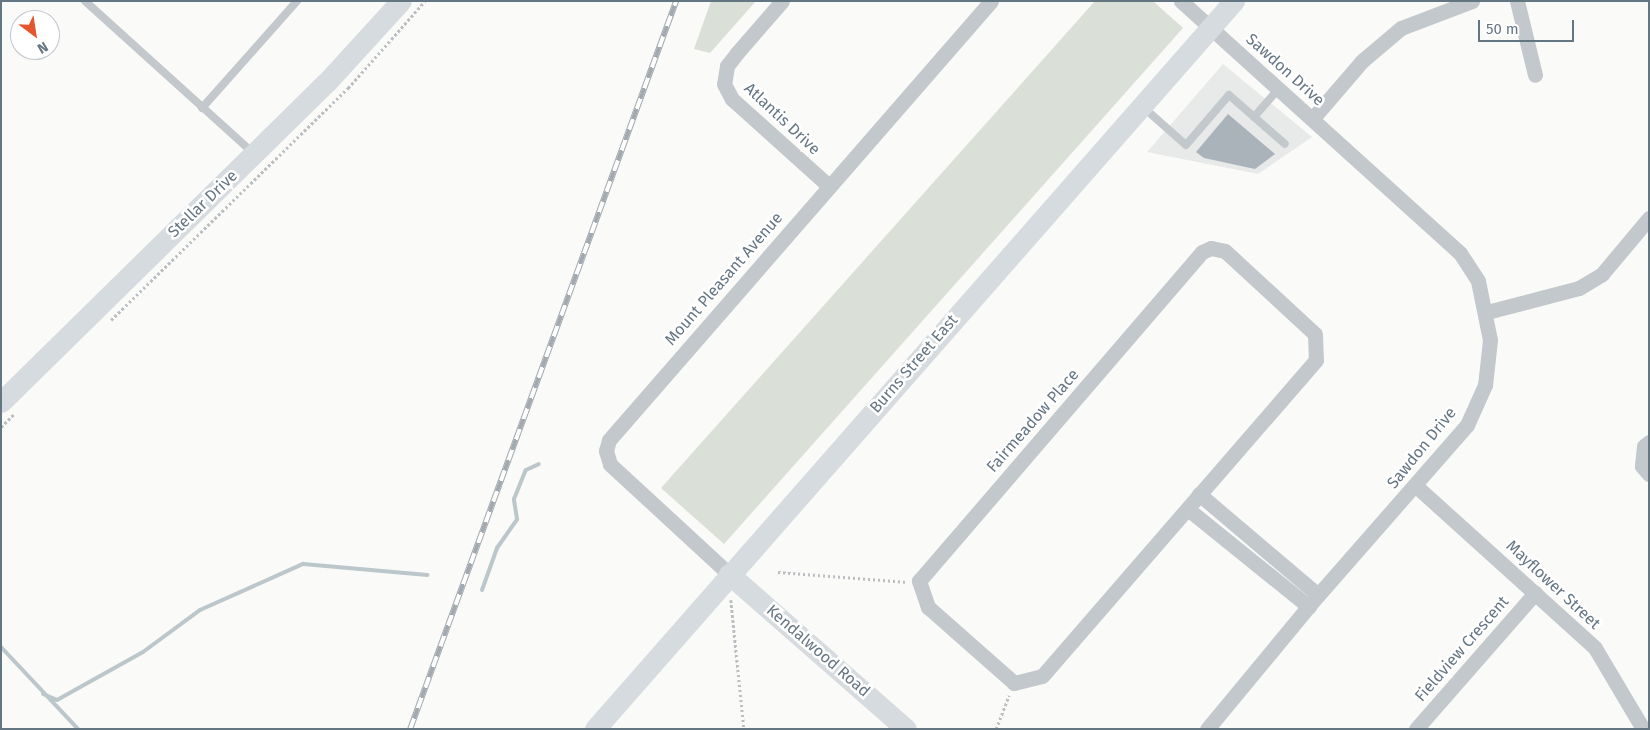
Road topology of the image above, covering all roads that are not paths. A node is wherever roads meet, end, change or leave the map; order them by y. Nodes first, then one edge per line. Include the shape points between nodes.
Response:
1 (85, 1) edge
2 (297, 1) edge
3 (401, 1) edge
4 (782, 1) edge
5 (991, 1) edge
6 (1181, 1) edge
7 (1234, 1) edge
8 (1472, 1) edge
9 (1517, 1) edge
10 (1210, 27) junction
11 (1535, 74) dead end
12 (1279, 88) junction
13 (1142, 106) junction
14 (202, 108) junction
15 (1254, 117) junction
16 (1313, 118) junction
17 (1285, 144) dead end
18 (254, 154) junction
19 (829, 186) junction
20 (1649, 218) edge
21 (1487, 312) junction
22 (1, 402) edge
23 (1649, 442) edge
24 (1649, 474) edge
25 (1416, 486) junction
26 (1200, 494) junction
27 (1189, 510) junction
28 (729, 574) junction
29 (1535, 593) junction
30 (1313, 601) junction
31 (595, 729) edge
32 (906, 729) edge
33 (1208, 729) edge
34 (1416, 729) edge
35 (1643, 729) edge

1 - 14 lane
2 - 14 lane
3 - 18 street, Stellar Drive via 326,84
4 - 19 street, Atlantis Drive via 737,53 725,73 724,84 732,99
5 - 19 street, Mount Pleasant Avenue
6 - 10 street, Sawdon Drive
7 - 10 street, Burns Street East
8 - 16 street via 1401,28 1362,61
9 - 11 street
10 - 12 street, Sawdon Drive
10 - 13 street, Burns Street East
12 - 15 lane
12 - 16 street, Sawdon Drive
13 - 15 lane via 1186,145 1229,95
13 - 28 street, Burns Street East
14 - 18 lane
15 - 17 lane
16 - 21 street, Sawdon Drive via 1460,253 1478,281
18 - 22 street, Stellar Drive
19 - 28 street, Mount Pleasant Avenue via 617,428 607,446 608,458 616,471
20 - 21 street via 1602,274 1579,288
21 - 25 street, Sawdon Drive via 1490,340 1484,385 1467,425
23 - 24 street via 1644,446 1642,466
25 - 29 street, Mayflower Street
25 - 30 street, Sawdon Drive
26 - 27 street, Fairmeadow Place
26 - 27 street, Fairmeadow Place via 1316,360 1315,334 1225,251 1211,248 1202,252 919,581 928,607 1014,683 1042,676
26 - 30 street
27 - 30 street
28 - 31 street, Burns Street East
28 - 32 street, Kendalwood Road
29 - 34 street, Fieldview Crescent
29 - 35 street, Mayflower Street via 1595,648
30 - 33 street, Sawdon Drive

